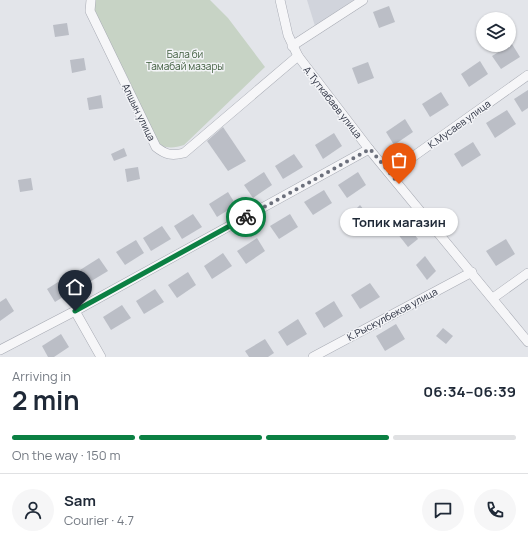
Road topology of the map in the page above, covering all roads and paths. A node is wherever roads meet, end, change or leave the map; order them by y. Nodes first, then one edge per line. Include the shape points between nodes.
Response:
1 (91, 0) edge
2 (280, 0) edge
3 (363, 0) edge
4 (292, 46) junction
5 (298, 56) junction
6 (528, 75) edge
7 (370, 149) junction
8 (390, 173) junction
9 (472, 272) junction
10 (528, 273) edge
11 (493, 298) junction
12 (75, 311) junction
13 (528, 342) edge
14 (0, 350) edge
15 (101, 357) edge
16 (313, 357) edge

1 - 5 street, Алшын улица via 90,11 156,147 174,156 184,153
2 - 4 street, А.Туткабаев улица
3 - 4 street
4 - 5 street, А.Туткабаев улица
5 - 7 street, А.Туткабаев улица
6 - 8 street, К.Мусаев улица
7 - 8 street, А.Туткабаев улица
7 - 12 street
8 - 9 street, А.Туткабаев улица
9 - 11 street, А.Туткабаев улица
9 - 16 street, К.Рыскулбеков улица
10 - 11 street
11 - 13 street, А.Туткабаев улица
12 - 14 street
12 - 15 street

